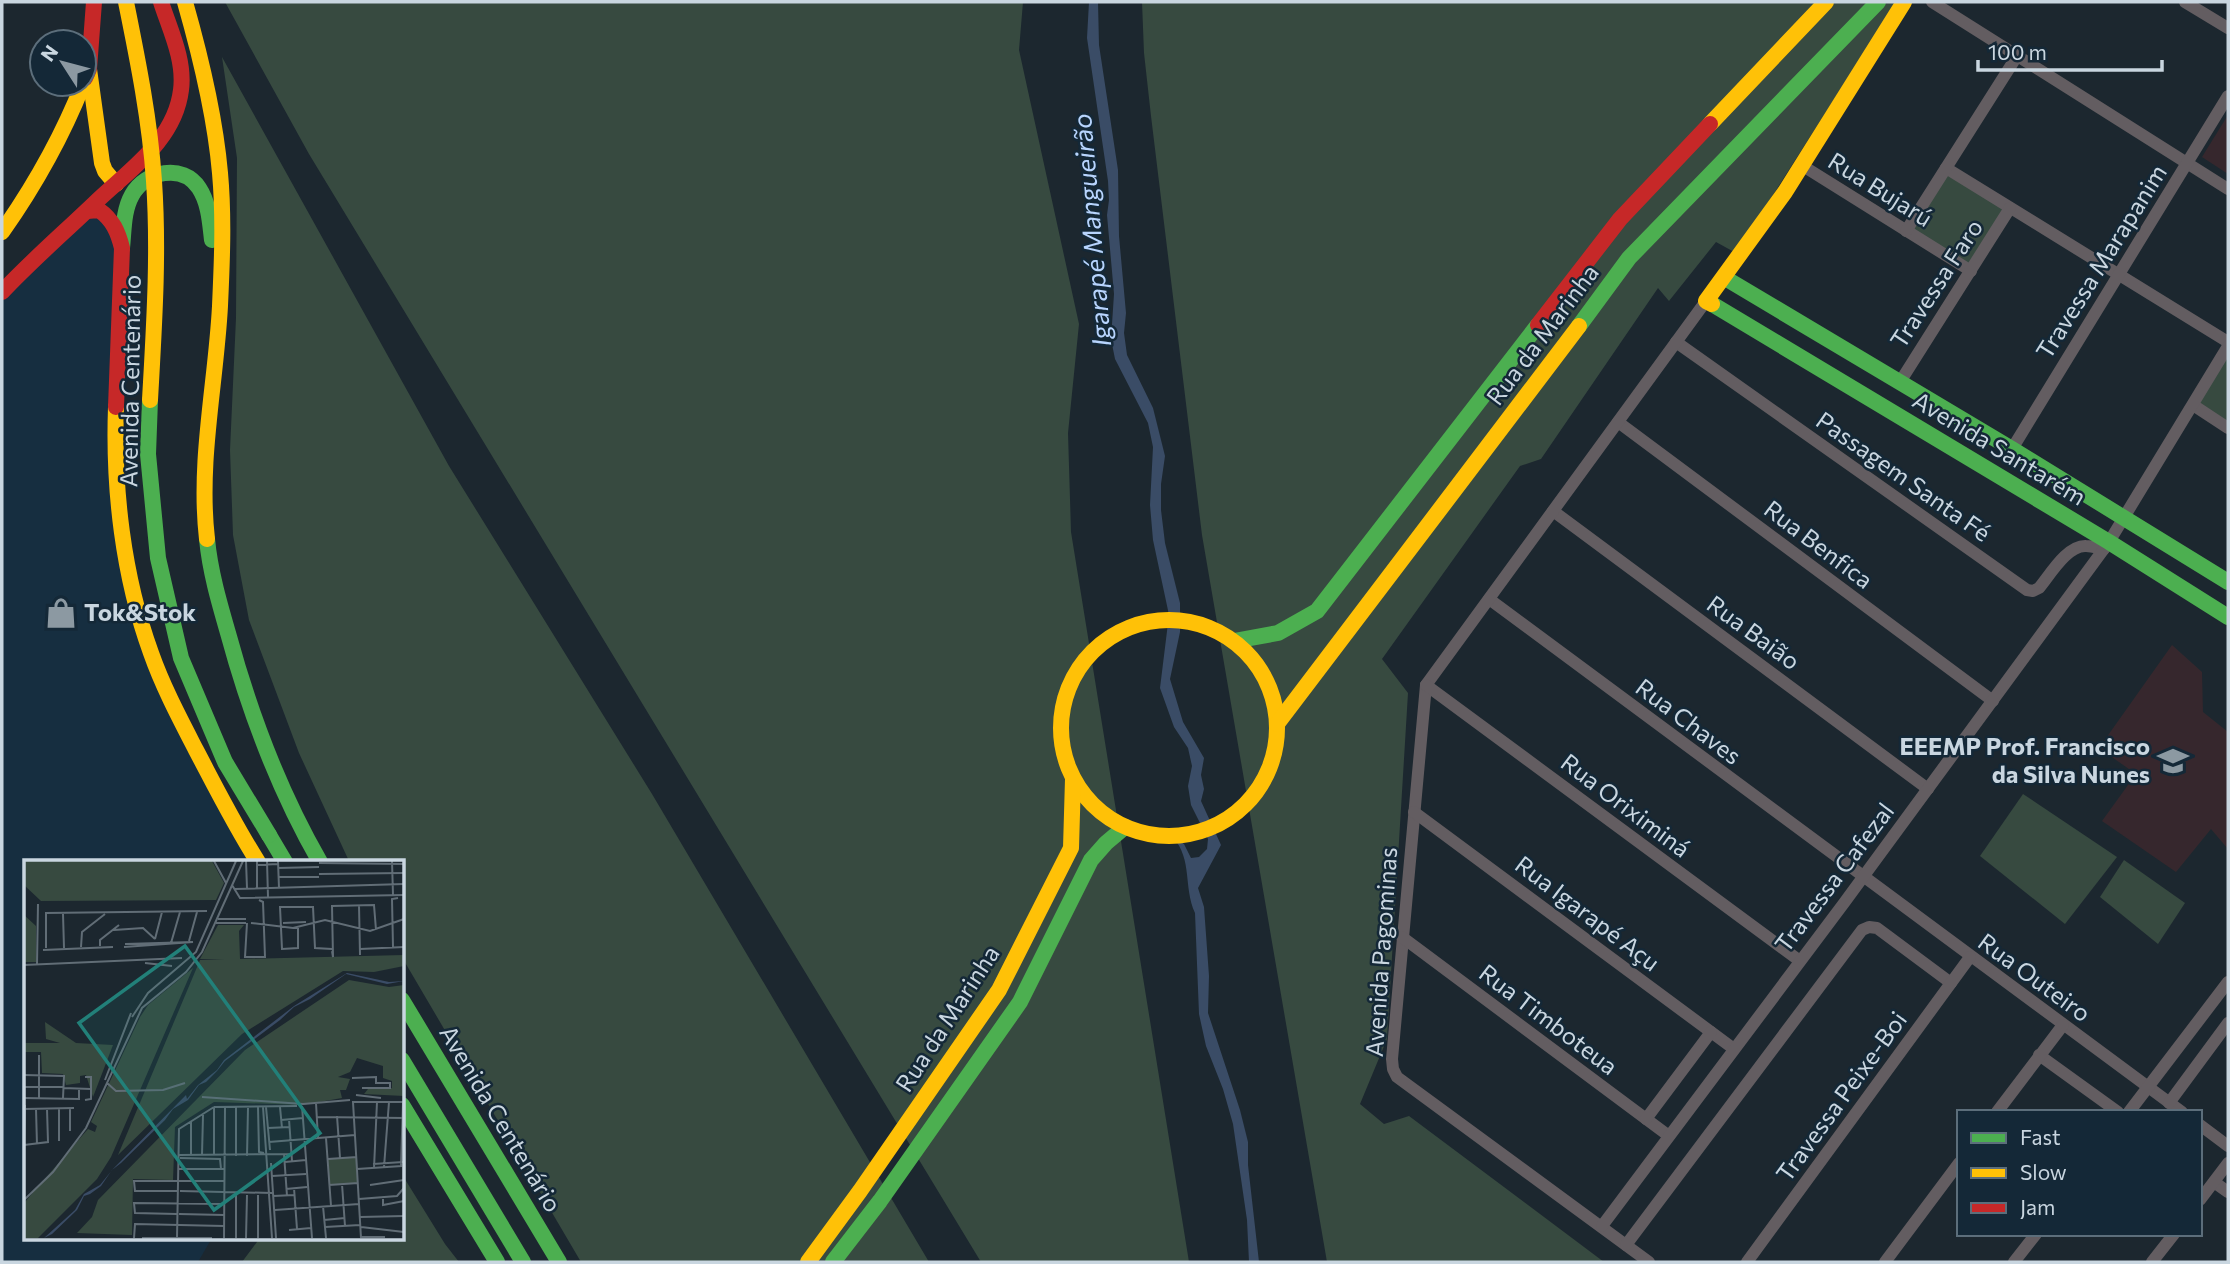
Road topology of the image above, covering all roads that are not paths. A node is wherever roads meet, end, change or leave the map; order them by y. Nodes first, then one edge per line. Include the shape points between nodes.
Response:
1 (93, 2) edge
2 (126, 2) edge
3 (161, 2) edge
4 (185, 2) edge
5 (1826, 2) edge
6 (1878, 2) edge
7 (1904, 2) edge
8 (1932, 2) edge
9 (2185, 2) edge
10 (90, 28) edge
11 (2228, 28) edge
12 (2017, 56) junction
13 (2228, 96) edge
14 (78, 98) edge
15 (89, 98) edge
16 (2187, 164) junction
17 (1803, 166) junction
18 (1946, 168) junction
19 (116, 184) junction
20 (2228, 189) edge
21 (2010, 208) junction
22 (87, 211) junction
23 (1906, 231) junction
24 (2, 232) edge
25 (122, 248) junction
26 (1971, 271) junction
27 (2119, 274) junction
28 (1725, 278) junction
29 (2, 292) edge
30 (1761, 299) junction
31 (1706, 301) junction
32 (220, 307) junction
33 (1744, 324) junction
34 (1676, 342) junction
35 (2228, 344) edge
36 (1899, 382) junction
37 (2193, 405) junction
38 (1618, 422) junction
39 (2228, 428) edge
40 (2012, 449) junction
41 (1553, 512) junction
42 (2123, 517) junction
43 (2106, 545) junction
44 (2228, 582) edge
45 (1489, 599) junction
46 (2228, 617) edge
47 (1234, 640) junction
48 (1426, 685) junction
49 (1993, 701) junction
50 (1277, 724) junction
51 (1073, 779) junction
52 (1928, 789) junction
53 (1414, 812) junction
54 (1125, 827) junction
55 (257, 860) edge
56 (284, 860) edge
57 (319, 860) edge
58 (1862, 877) junction
59 (1402, 937) junction
60 (1970, 957) junction
61 (1800, 961) junction
62 (2228, 982) edge
63 (1951, 983) junction
64 (404, 1003) edge
65 (2228, 1023) edge
66 (2063, 1025) junction
67 (1711, 1032) junction
68 (1734, 1049) junction
69 (2039, 1055) junction
70 (404, 1063) edge
71 (2148, 1088) junction
72 (2169, 1103) junction
73 (404, 1108) edge
74 (1998, 1110) edge
75 (2115, 1110) edge
76 (2131, 1110) edge
77 (2179, 1110) edge
78 (1646, 1119) junction
79 (2202, 1126) edge
80 (1669, 1136) junction
81 (2228, 1146) edge
82 (2228, 1163) edge
83 (1957, 1166) edge
84 (2214, 1182) junction
85 (2228, 1192) edge
86 (2202, 1197) edge
87 (1602, 1226) junction
88 (2034, 1236) edge
89 (2172, 1236) edge
90 (1626, 1245) junction
91 (497, 1262) edge
92 (523, 1262) edge
93 (559, 1262) edge
94 (808, 1262) edge
95 (834, 1262) edge
96 (1649, 1262) edge
97 (1746, 1262) edge
98 (1885, 1262) edge
99 (2014, 1262) edge
100 (2152, 1262) edge

1 - 10 main road
2 - 56 main road, Avenida Centenário, bridge via 154,182 156,273 148,454 158,558 181,658 225,762
3 - 19 main road via 179,58 177,109 156,145
4 - 32 main road via 215,134 222,199
5 - 47 main road, Rua da Marinha via 1620,219 1317,611 1278,633
6 - 50 main road, Rua da Marinha via 1629,258
7 - 17 main road
8 - 12 street
9 - 11 street
12 - 16 street
12 - 18 street
13 - 16 street, Travessa Marapanim
14 - 24 main road via 42,171
15 - 19 main road via 104,171
16 - 20 street
16 - 27 street, Travessa Marapanim
17 - 23 street, Rua Bujarú
17 - 28 main road
18 - 21 street
18 - 23 street
19 - 22 main road
21 - 26 street, Travessa Faro
21 - 27 street
22 - 25 main road via 99,209 113,220
22 - 29 main road
23 - 26 street, Rua Bujarú
25 - 32 main road via 125,215 139,185 164,173 192,178 200,185 209,220
25 - 55 main road via 114,451 133,590 151,653 177,712
26 - 36 street, Travessa Faro
27 - 35 street
27 - 40 street, Travessa Marapanim
28 - 30 main road, Avenida Santarém
28 - 31 main road
30 - 33 main road via 1746,312
30 - 36 main road, Avenida Santarém
31 - 33 main road, Avenida Santarém
31 - 34 street
32 - 57 main road via 204,490 211,570 263,748
33 - 43 main road, Avenida Santarém
34 - 38 street
34 - 43 street, Passagem Santa Fé via 2027,590 2039,588 2077,547
35 - 37 street, Travessa Cafezal
36 - 40 main road, Avenida Santarém
37 - 39 street
37 - 42 street, Travessa Cafezal
38 - 41 street
38 - 49 street, Rua Benfica
40 - 42 main road, Avenida Santarém
41 - 45 street
41 - 52 street, Rua Baião
42 - 43 street, Travessa Cafezal
42 - 44 main road, Avenida Santarém
43 - 46 main road, Avenida Santarém
43 - 49 street, Travessa Cafezal
45 - 48 street
45 - 58 street, Rua Chaves
47 - 50 main road via 1265,677
47 - 51 main road via 1190,621 1142,623 1116,633 1084,661 1063,708 1061,732
48 - 53 street, Avenida Pagominas
48 - 61 street, Rua Oriximiná
49 - 52 street, Travessa Cafezal
50 - 54 main road via 1268,771 1239,810 1196,832 1172,836
51 - 54 main road via 1104,815
51 - 94 main road, Rua da Marinha via 1071,848 999,990
52 - 58 street, Travessa Cafezal
53 - 59 street, Avenida Pagominas
53 - 67 street, Rua Igarapé Açu
54 - 95 main road, Rua da Marinha via 1091,860 1020,1002
58 - 60 street, Rua Outeiro
58 - 61 street, Travessa Cafezal
59 - 78 street, Rua Timboteua
59 - 87 street, Avenida Pagominas via 1392,1059 1397,1077
60 - 63 street, Travessa Peixe-Boi
60 - 66 street, Rua Outeiro
61 - 68 street, Travessa Cafezal
62 - 71 street
63 - 90 street via 1877,928 1862,930
63 - 97 street, Travessa Peixe-Boi
64 - 93 main road, Avenida Centenário
65 - 72 street
66 - 69 street
66 - 71 street, Rua Outeiro
67 - 68 street, Rua Igarapé Açu
67 - 78 street
68 - 80 street, Travessa Cafezal
69 - 74 street
69 - 75 street
70 - 92 main road
71 - 72 street, Rua Outeiro
71 - 76 street
72 - 77 street, Rua Outeiro
73 - 91 main road
78 - 80 street, Rua Timboteua
79 - 81 street
80 - 87 street, Travessa Cafezal
82 - 84 street
83 - 98 street
84 - 85 street
84 - 86 street
87 - 90 street, Avenida Pagominas
88 - 99 street
89 - 100 street
90 - 96 street, Avenida Pagominas

